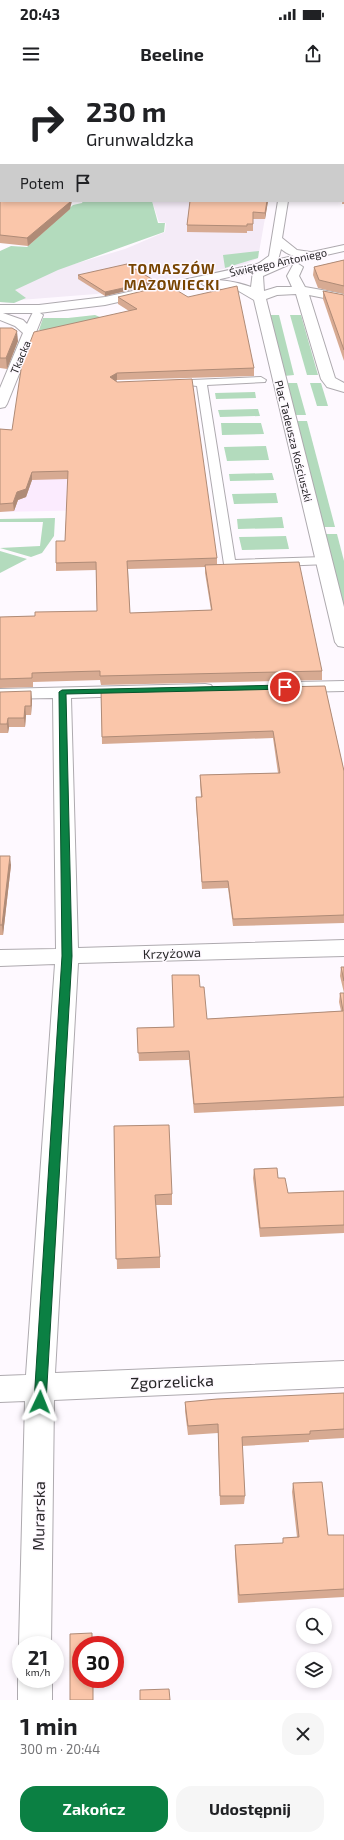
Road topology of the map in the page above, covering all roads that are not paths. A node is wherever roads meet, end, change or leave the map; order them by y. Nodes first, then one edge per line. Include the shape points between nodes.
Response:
1 (284, 202) edge
2 (278, 240) junction
3 (344, 248) edge
4 (313, 255) junction
5 (344, 256) edge
6 (295, 263) junction
7 (260, 270) junction
8 (208, 284) junction
9 (299, 290) junction
10 (259, 298) junction
11 (344, 298) edge
12 (0, 309) edge
13 (0, 315) edge
14 (37, 315) junction
15 (30, 333) junction
16 (261, 380) dead end
17 (202, 383) junction
18 (179, 384) edge
19 (344, 388) edge
20 (0, 404) edge
21 (324, 561) junction
22 (344, 642) edge
23 (344, 686) edge
24 (277, 687) edge
25 (223, 688) edge
26 (62, 692) junction
27 (0, 694) edge
28 (344, 948) edge
29 (67, 956) junction
30 (0, 958) edge
31 (344, 1374) edge
32 (40, 1387) junction
33 (0, 1388) edge
34 (35, 1636) edge
35 (35, 1688) edge
36 (35, 1700) edge

1 - 2 street
2 - 4 street via 285,250
2 - 7 street via 274,258
3 - 4 street, Świętego Antoniego
4 - 6 street, Świętego Antoniego
5 - 6 street, Świętego Antoniego
6 - 7 street, Świętego Antoniego
6 - 9 street via 293,276
7 - 8 street, Świętego Antoniego
7 - 9 street
7 - 10 street, Plac Tadeusza Kościuszki via 256,284
7 - 12 street, Świętego Antoniego via 223,274 83,305
8 - 10 street via 243,287
8 - 14 street, Świętego Antoniego via 86,311
9 - 10 street via 275,292
9 - 11 street
9 - 19 street via 328,379 332,384
10 - 21 street, Plac Tadeusza Kościuszki
13 - 14 street, Świętego Antoniego
13 - 15 street, Tkacka via 19,323
14 - 15 street, Tkacka
15 - 20 street, Tkacka
16 - 17 street
17 - 18 street
17 - 21 street via 230,564
21 - 22 street, Plac Tadeusza Kościuszki
23 - 24 street
25 - 26 street
26 - 27 street
26 - 29 street, Murarska
28 - 29 street, Krzyżowa
29 - 30 street, Krzyżowa
29 - 32 street, Murarska
31 - 32 street, Zgorzelicka
32 - 33 street, Zgorzelicka
32 - 34 street, Murarska
35 - 36 street

